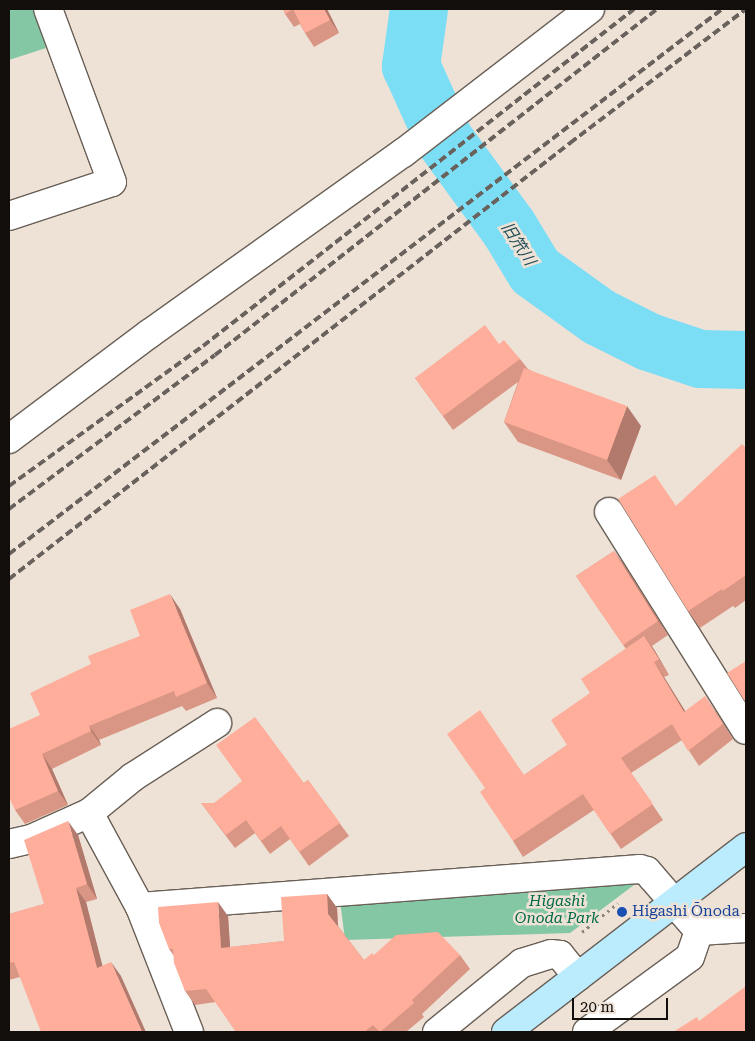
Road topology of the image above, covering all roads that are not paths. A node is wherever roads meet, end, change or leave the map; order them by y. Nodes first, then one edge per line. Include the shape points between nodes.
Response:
1 (48, 9) edge
2 (590, 9) edge
3 (9, 216) edge
4 (9, 439) edge
5 (609, 512) dead end
6 (217, 723) dead end
7 (746, 730) edge
8 (89, 812) junction
9 (9, 844) edge
10 (746, 847) edge
11 (674, 904) junction
12 (140, 907) junction
13 (746, 928) edge
14 (699, 931) junction
15 (578, 977) junction
16 (189, 1032) edge
17 (438, 1032) edge
18 (506, 1032) edge
19 (587, 1032) edge

1 - 3 street via 112,182
2 - 4 street via 403,153 149,334
5 - 7 street
6 - 8 street via 133,777
8 - 9 street via 30,839
8 - 12 street
10 - 11 main road
11 - 12 street via 652,877 640,869
11 - 14 street
11 - 15 main road
12 - 16 street
13 - 14 street
14 - 19 street via 690,957
15 - 17 street via 560,955 551,954 522,962
15 - 18 main road

